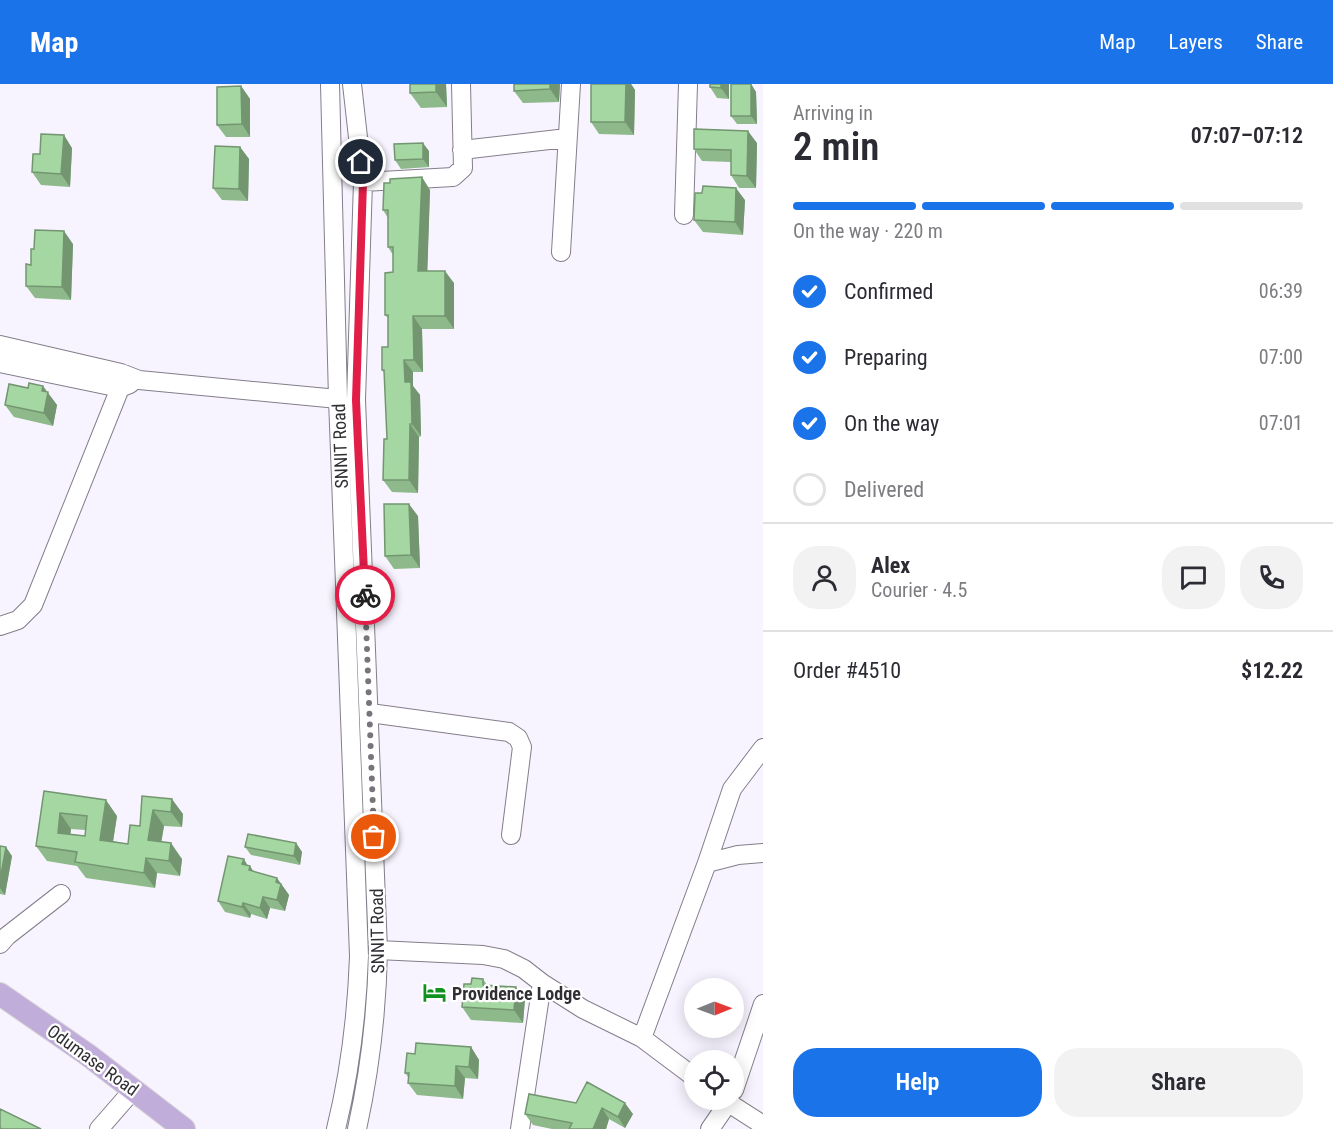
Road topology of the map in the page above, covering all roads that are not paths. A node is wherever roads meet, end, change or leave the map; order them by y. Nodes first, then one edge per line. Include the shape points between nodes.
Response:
1 (330, 84) edge
2 (352, 84) edge
3 (461, 84) edge
4 (571, 84) edge
5 (688, 84) edge
6 (567, 138) junction
7 (462, 150) junction
8 (363, 182) junction
9 (684, 215) dead end
10 (561, 252) dead end
11 (0, 345) edge
12 (0, 363) edge
13 (121, 380) junction
14 (338, 399) junction
15 (346, 614) junction
16 (365, 614) junction
17 (0, 626) edge
18 (367, 648) junction
19 (348, 649) junction
20 (370, 713) junction
21 (763, 748) edge
22 (511, 835) dead end
23 (763, 853) edge
24 (707, 863) junction
25 (62, 894) dead end
26 (0, 944) edge
27 (378, 950) junction
28 (542, 983) junction
29 (0, 994) edge
30 (763, 1004) edge
31 (642, 1038) junction
32 (744, 1057) edge
33 (684, 1070) edge
34 (133, 1090) junction
35 (722, 1110) edge
36 (744, 1110) edge
37 (763, 1125) edge
38 (99, 1129) edge
39 (184, 1129) edge
40 (336, 1129) edge
41 (357, 1129) edge
42 (520, 1129) edge
43 (710, 1129) edge

1 - 14 street, SNNIT Road
2 - 8 street, SNNIT Road
3 - 7 street
4 - 6 street
5 - 9 street
6 - 7 street
6 - 10 street
7 - 8 street via 463,168 453,177
8 - 16 street, SNNIT Road via 356,400
11 - 13 street
12 - 13 street
13 - 14 street
13 - 17 street via 33,605 18,620
14 - 15 street, SNNIT Road
15 - 16 street
15 - 19 street, SNNIT Road
16 - 18 street, SNNIT Road
18 - 19 street
18 - 20 street, SNNIT Road
19 - 40 street, SNNIT Road via 359,956 347,1083
20 - 22 street via 509,732 518,738 522,747
20 - 27 street, SNNIT Road
21 - 24 street via 732,789
23 - 24 street
24 - 31 street
25 - 26 street
27 - 28 street via 504,959
27 - 41 street, SNNIT Road via 371,1049
28 - 31 street via 583,1009
28 - 42 street
29 - 34 main road, Odumase Road
30 - 32 street
31 - 33 street
34 - 38 street
34 - 39 main road, Odumase Road
35 - 43 street
36 - 37 street

